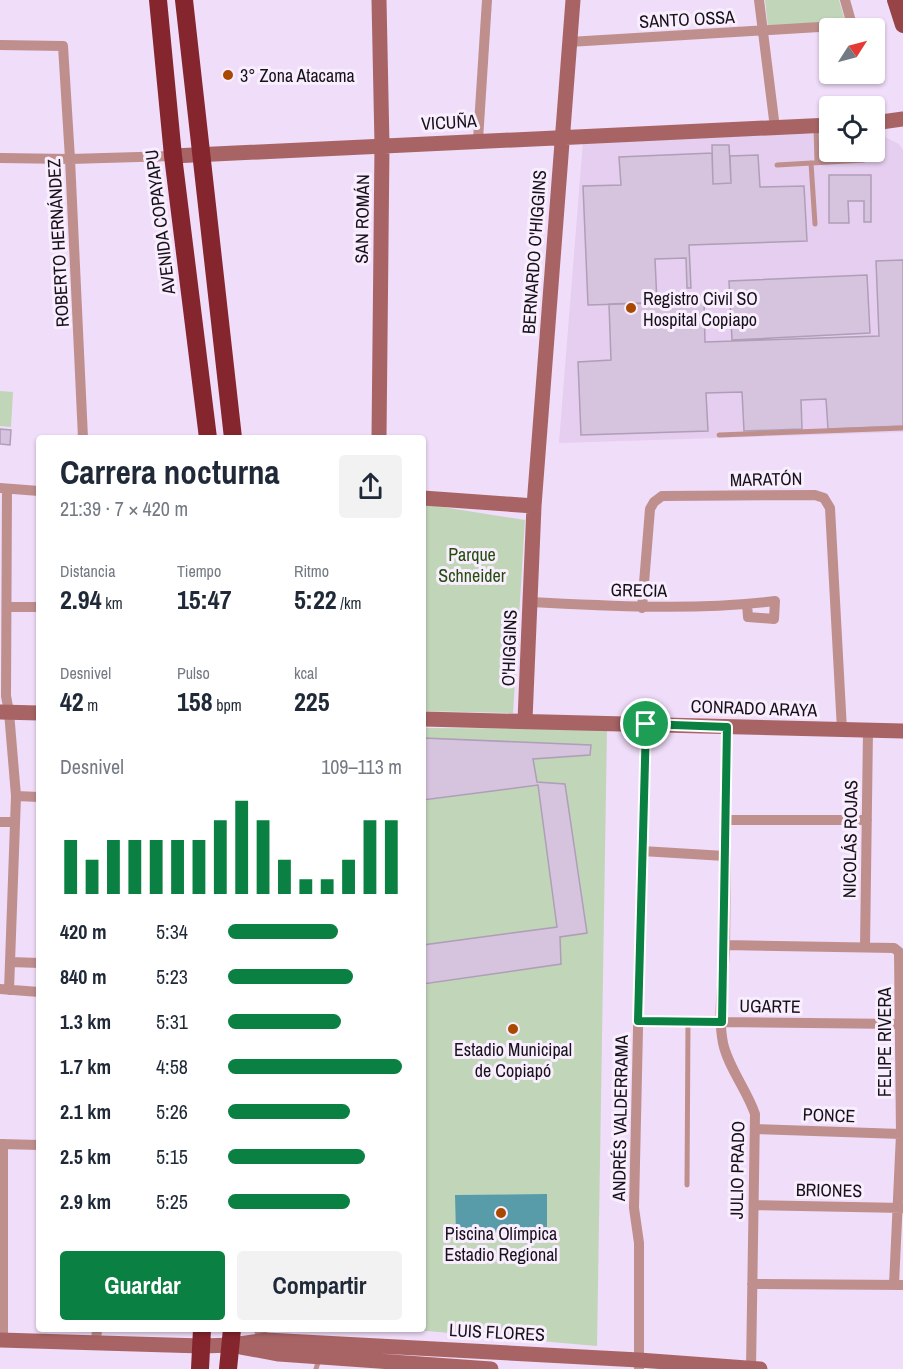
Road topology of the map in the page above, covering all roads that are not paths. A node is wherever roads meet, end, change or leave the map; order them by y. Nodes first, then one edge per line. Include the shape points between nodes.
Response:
1 (158, 0) edge
2 (184, 0) edge
3 (379, 0) edge
4 (487, 0) edge
5 (573, 0) edge
6 (759, 0) edge
7 (845, 0) edge
8 (895, 0) edge
9 (903, 25) edge
10 (761, 31) junction
11 (569, 42) junction
12 (0, 45) edge
13 (169, 111) junction
14 (903, 119) edge
15 (885, 122) edge
16 (819, 125) edge
17 (885, 125) edge
18 (775, 128) junction
19 (903, 132) edge
20 (562, 137) junction
21 (478, 140) junction
22 (819, 142) edge
23 (382, 145) junction
24 (201, 155) junction
25 (173, 156) junction
26 (0, 158) edge
27 (70, 159) junction
28 (831, 162) edge
29 (814, 163) junction
30 (777, 165) dead end
31 (815, 224) dead end
32 (903, 428) edge
33 (83, 435) edge
34 (208, 435) edge
35 (233, 435) edge
36 (379, 435) edge
37 (719, 435) dead end
38 (4, 488) edge
39 (36, 491) edge
40 (426, 498) edge
41 (534, 506) junction
42 (531, 602) junction
43 (747, 604) dead end
44 (7, 607) junction
45 (36, 607) edge
46 (642, 608) junction
47 (5, 712) edge
48 (36, 713) edge
49 (426, 719) edge
50 (525, 720) junction
51 (646, 724) junction
52 (727, 727) junction
53 (842, 730) junction
54 (868, 731) junction
55 (903, 731) edge
56 (16, 796) junction
57 (36, 797) edge
58 (725, 820) junction
59 (867, 820) junction
60 (0, 822) edge
61 (15, 822) junction
62 (642, 851) junction
63 (724, 856) junction
64 (0, 925) edge
65 (12, 926) junction
66 (724, 945) junction
67 (865, 947) junction
68 (11, 962) junction
69 (36, 963) edge
70 (5, 990) edge
71 (36, 992) edge
72 (638, 1021) junction
73 (688, 1021) junction
74 (722, 1022) junction
75 (901, 1024) junction
76 (756, 1130) junction
77 (902, 1135) edge
78 (2, 1144) edge
79 (36, 1145) edge
80 (687, 1185) dead end
81 (754, 1205) junction
82 (901, 1208) edge
83 (1, 1244) edge
84 (752, 1284) junction
85 (898, 1285) edge
86 (262, 1334) edge
87 (97, 1335) edge
88 (202, 1337) edge
89 (232, 1337) edge
90 (1, 1340) edge
91 (378, 1345) junction
92 (318, 1363) edge
93 (639, 1364) edge
94 (376, 1365) edge
95 (200, 1369) edge
96 (228, 1369) edge
97 (490, 1369) edge
98 (751, 1369) edge
99 (760, 1369) edge

1 - 13 highway, AVENIDA COPAYAPU
2 - 24 highway
3 - 23 street, SAN ROMÁN
4 - 21 street
5 - 11 street, BERNARDO O'HIGGINS
6 - 10 street
7 - 10 street, SANTO OSSA via 852,25
8 - 9 main road
10 - 11 street, SANTO OSSA
10 - 18 street
11 - 20 street, BERNARDO O'HIGGINS
12 - 27 street, ROBERTO HERNÁNDEZ via 63,46
13 - 24 highway via 181,134
13 - 25 highway, AVENIDA COPAYAPU
14 - 15 street
16 - 18 street, VICUÑA
17 - 19 street
18 - 20 street, VICUÑA
20 - 21 street, VICUÑA
20 - 41 street, BERNARDO O'HIGGINS
21 - 23 street, VICUÑA
22 - 29 lane
23 - 24 street, VICUÑA
23 - 36 street, SAN ROMÁN
24 - 25 street, VICUÑA
24 - 35 highway
25 - 27 street, VICUÑA
25 - 34 highway, AVENIDA COPAYAPU
26 - 27 street, VICUÑA
27 - 33 street, ROBERTO HERNÁNDEZ
28 - 29 lane
29 - 30 lane
29 - 31 lane
32 - 37 lane
38 - 39 street
38 - 44 street
40 - 41 street
41 - 42 street, O'HIGGINS
42 - 46 street, GRECIA
42 - 50 street, O'HIGGINS
43 - 46 street, GRECIA
44 - 45 street
44 - 47 street
46 - 53 street, MARATÓN via 650,509 662,496 822,497 830,508
47 - 48 street
47 - 56 street
49 - 50 street, CONRADO ARAYA
50 - 51 street, CONRADO ARAYA
51 - 52 street, CONRADO ARAYA
51 - 62 street, ANDRÉS VALDERRAMA
52 - 53 street, CONRADO ARAYA
52 - 58 street, JULIO PRADO
53 - 54 street, CONRADO ARAYA
54 - 55 street, CONRADO ARAYA
54 - 59 street, NICOLÁS ROJAS
56 - 57 street
56 - 61 street
58 - 59 street
58 - 63 street, JULIO PRADO
59 - 67 street, NICOLÁS ROJAS
60 - 61 street
61 - 65 street
62 - 63 street
62 - 72 street, ANDRÉS VALDERRAMA
63 - 66 street, JULIO PRADO
64 - 65 street
65 - 68 street
66 - 67 street
66 - 74 street, JULIO PRADO
67 - 75 street, FELIPE RIVERA via 894,948 900,954
68 - 69 street
68 - 70 street
70 - 71 street
72 - 73 street, UGARTE
72 - 93 street, ANDRÉS VALDERRAMA via 634,1208 639,1243
73 - 74 street, UGARTE
73 - 80 lane
74 - 75 street, UGARTE
74 - 76 street, JULIO PRADO via 723,1044 751,1101
75 - 77 street, FELIPE RIVERA
76 - 77 street, PONCE
76 - 81 street, JULIO PRADO
77 - 82 street, FELIPE RIVERA
78 - 79 street
78 - 83 street
81 - 82 street, BRIONES
81 - 84 street, JULIO PRADO
82 - 85 street, FELIPE RIVERA
83 - 90 street
84 - 85 street
84 - 98 street, JULIO PRADO
86 - 89 street, LUIS FLORES
86 - 91 street, LUIS FLORES
87 - 88 street, LUIS FLORES
87 - 90 street, LUIS FLORES
88 - 89 street, LUIS FLORES
88 - 95 highway
89 - 92 street, LUIS FLORES
89 - 96 highway
91 - 93 street, LUIS FLORES
91 - 94 street
92 - 94 street, LUIS FLORES
93 - 98 street, LUIS FLORES
94 - 97 street, LUIS FLORES
98 - 99 street, LUIS FLORES

